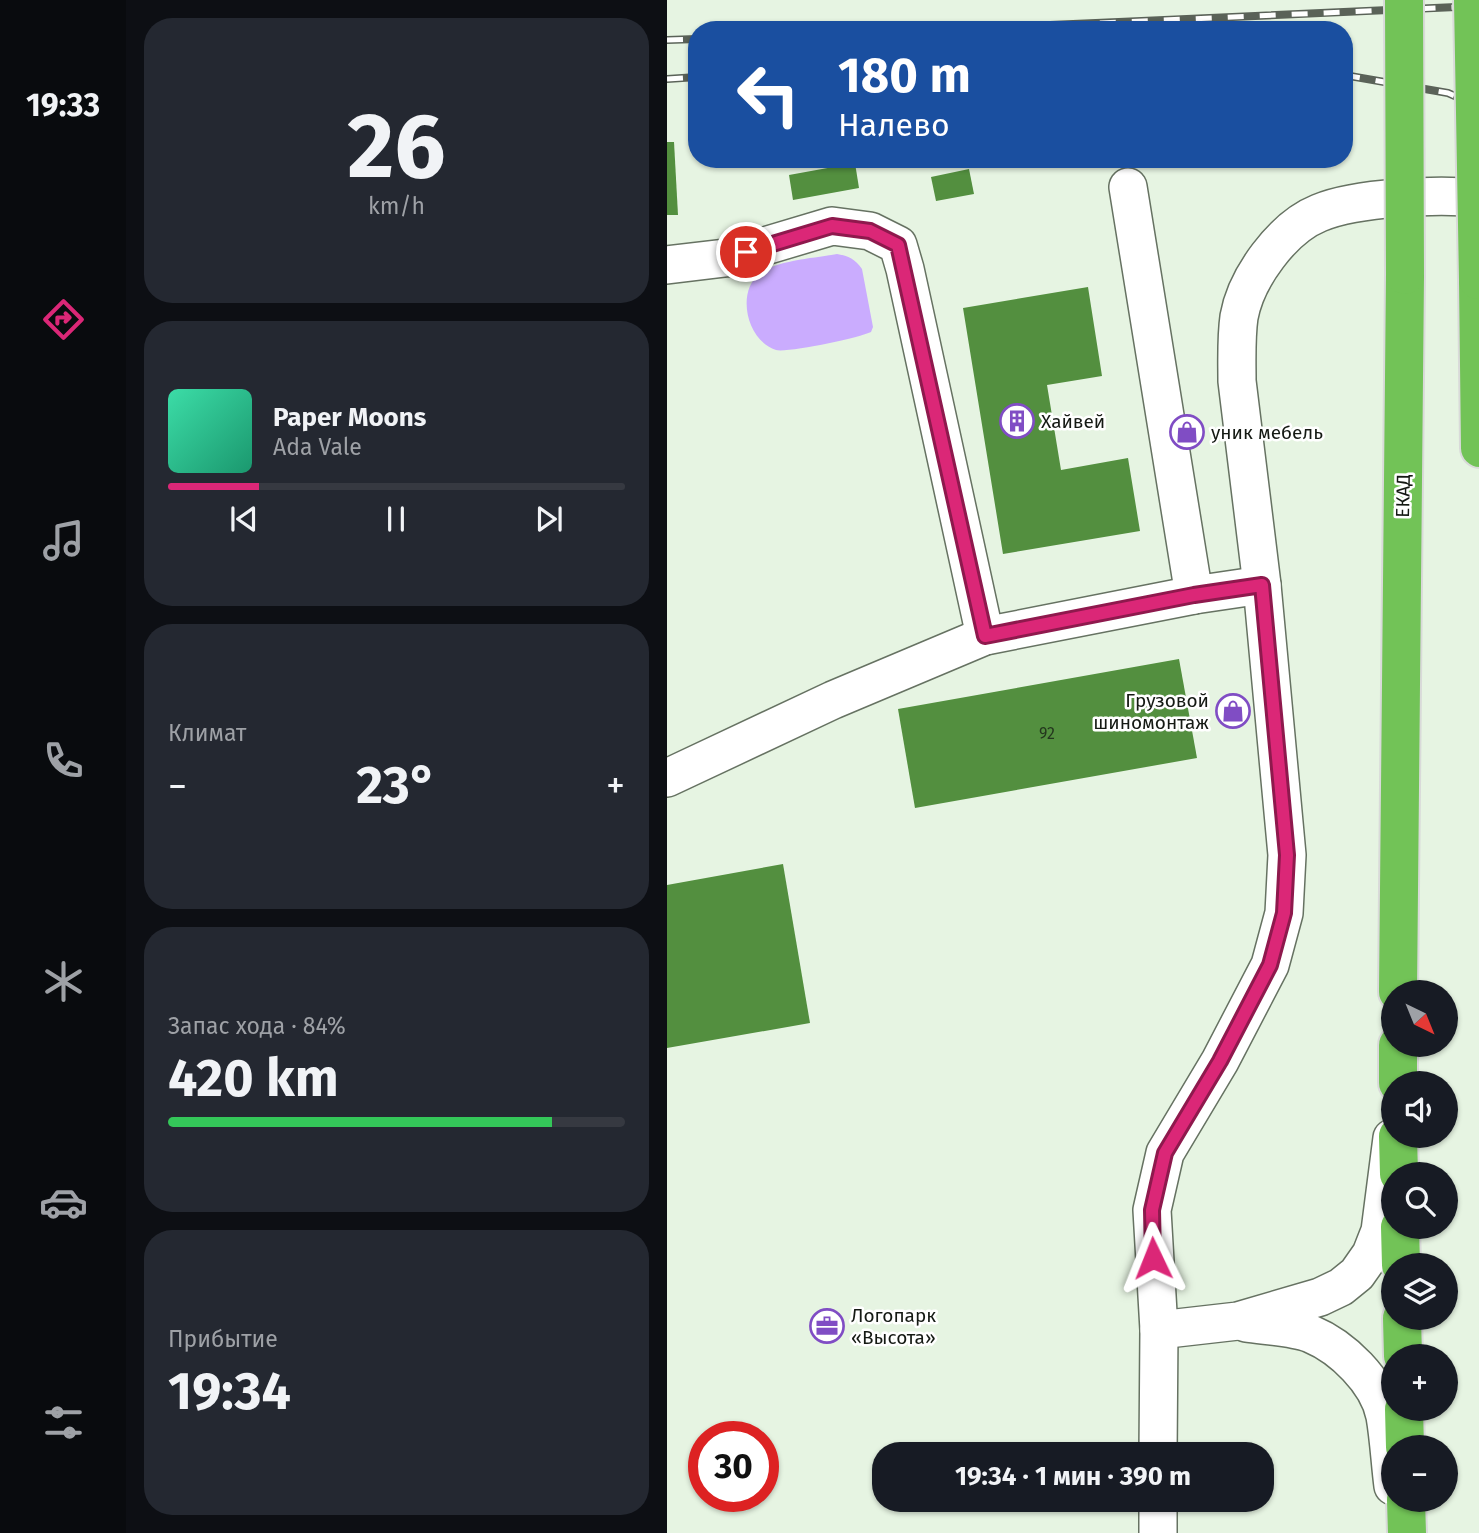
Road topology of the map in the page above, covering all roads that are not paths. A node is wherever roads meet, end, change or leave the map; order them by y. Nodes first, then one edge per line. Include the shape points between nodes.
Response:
1 (1404, 0) edge
2 (1473, 0) edge
3 (1128, 187) dead end
4 (1479, 198) edge
5 (667, 265) edge
6 (1478, 280) edge
7 (1479, 448) edge
8 (1262, 585) junction
9 (1194, 595) junction
10 (985, 636) junction
11 (667, 778) edge
12 (1399, 980) edge
13 (1391, 1148) edge
14 (1239, 1321) junction
15 (1159, 1330) junction
16 (1387, 1435) edge
17 (1158, 1442) edge
18 (1158, 1512) edge
19 (1397, 1512) edge
20 (1406, 1512) edge
21 (1158, 1533) edge
22 (1400, 1533) edge
23 (1407, 1533) edge

1 - 12 highway, ЕКАД, bridge
2 - 6 highway, bridge
3 - 9 street
4 - 8 street via 1410,197 1318,213 1288,233 1248,288 1240,315 1237,381
5 - 10 street via 725,258 832,226 870,231 898,245
6 - 7 highway
8 - 9 street
8 - 15 street via 1287,855 1284,913 1270,965 1165,1153 1152,1210
9 - 10 street
10 - 11 street via 833,700
13 - 14 street via 1380,1231 1357,1275 1320,1297
14 - 15 street
14 - 16 street via 1309,1333 1340,1352 1374,1390 1385,1413
15 - 17 street
18 - 21 street
19 - 22 street
20 - 23 highway

